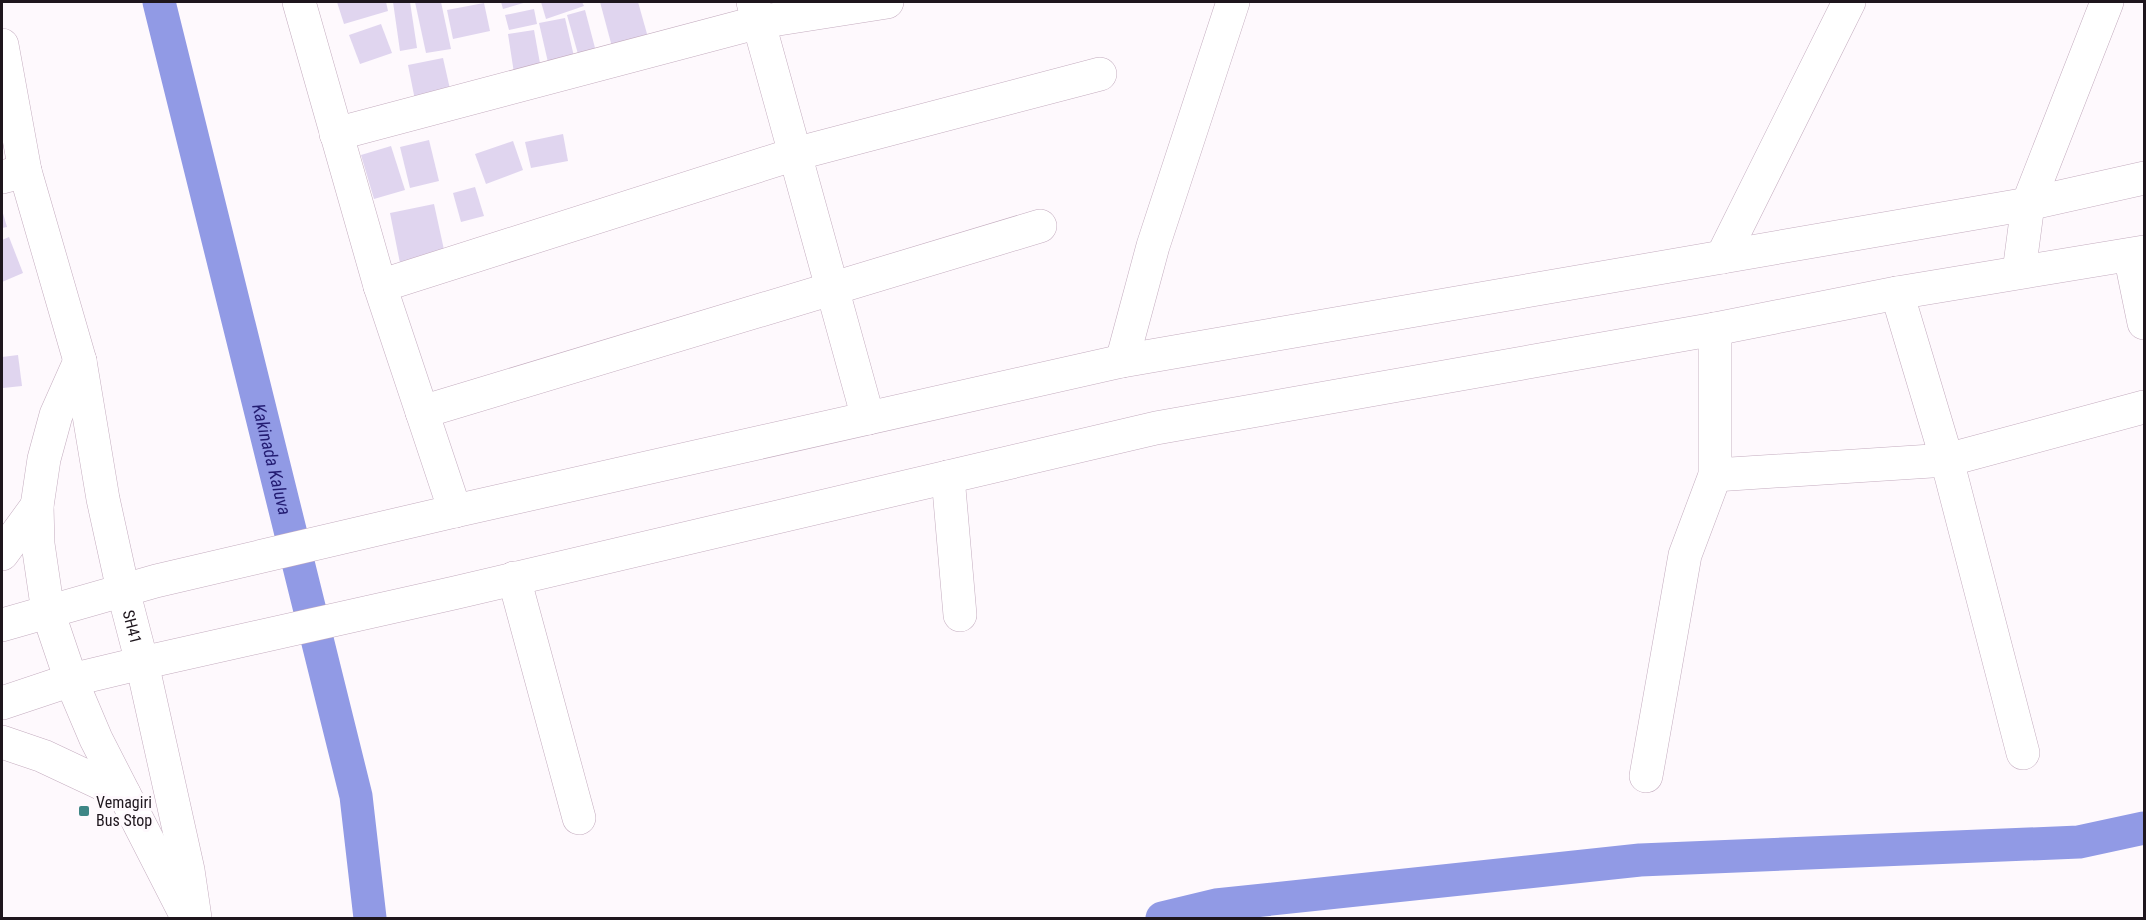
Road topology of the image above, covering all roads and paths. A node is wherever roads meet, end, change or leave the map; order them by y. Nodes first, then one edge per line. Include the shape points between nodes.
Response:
1 (299, 2) edge
2 (887, 2) edge
3 (1233, 2) edge
4 (1849, 2) edge
5 (2107, 2) edge
6 (756, 12) edge
7 (2, 45) edge
8 (1100, 74) dead end
9 (336, 134) junction
10 (795, 154) junction
11 (13, 174) edge
12 (2145, 178) edge
13 (2028, 204) junction
14 (1040, 226) dead end
15 (2137, 254) edge
16 (1722, 257) junction
17 (2019, 272) junction
18 (380, 286) junction
19 (832, 289) junction
20 (1897, 293) junction
21 (2145, 323) edge
22 (1715, 329) junction
23 (80, 361) junction
24 (1122, 361) junction
25 (2145, 407) edge
26 (422, 412) junction
27 (868, 418) junction
28 (1947, 460) junction
29 (1715, 475) junction
30 (948, 477) junction
31 (37, 506) junction
32 (454, 511) junction
33 (2, 554) edge
34 (514, 578) junction
35 (123, 590) junction
36 (48, 612) junction
37 (960, 615) dead end
38 (2, 626) edge
39 (142, 663) junction
40 (71, 680) junction
41 (2, 703) edge
42 (2, 742) edge
43 (2024, 753) dead end
44 (1646, 776) dead end
45 (124, 794) junction
46 (579, 818) dead end
47 (188, 918) edge
48 (195, 918) edge

1 - 9 main road
2 - 6 main road
3 - 24 main road via 1154,246
4 - 16 main road
5 - 13 main road
6 - 9 main road
6 - 10 main road
7 - 11 main road, SH41
8 - 10 main road
9 - 18 main road
10 - 18 main road
10 - 19 main road
11 - 23 main road, SH41
12 - 13 main road
13 - 16 main road
13 - 17 main road
14 - 19 main road
15 - 17 main road
15 - 21 main road
16 - 24 main road
17 - 20 main road
18 - 26 main road
19 - 26 main road
19 - 27 main road
20 - 22 main road
20 - 28 main road
22 - 29 main road
22 - 30 main road via 1156,428
23 - 31 main road via 56,415
23 - 35 main road, SH41
24 - 27 main road
25 - 28 main road
26 - 32 main road
27 - 32 main road
28 - 29 main road
28 - 43 main road
29 - 44 main road via 1685,555
30 - 34 main road
30 - 37 main road
31 - 33 main road
31 - 36 main road
32 - 35 main road
34 - 39 main road
34 - 46 main road
35 - 36 main road
35 - 39 main road, SH41
36 - 38 main road
36 - 40 main road
39 - 40 main road
39 - 48 main road, SH41
40 - 41 main road
40 - 45 main road
42 - 45 main road via 43,756
45 - 47 main road

